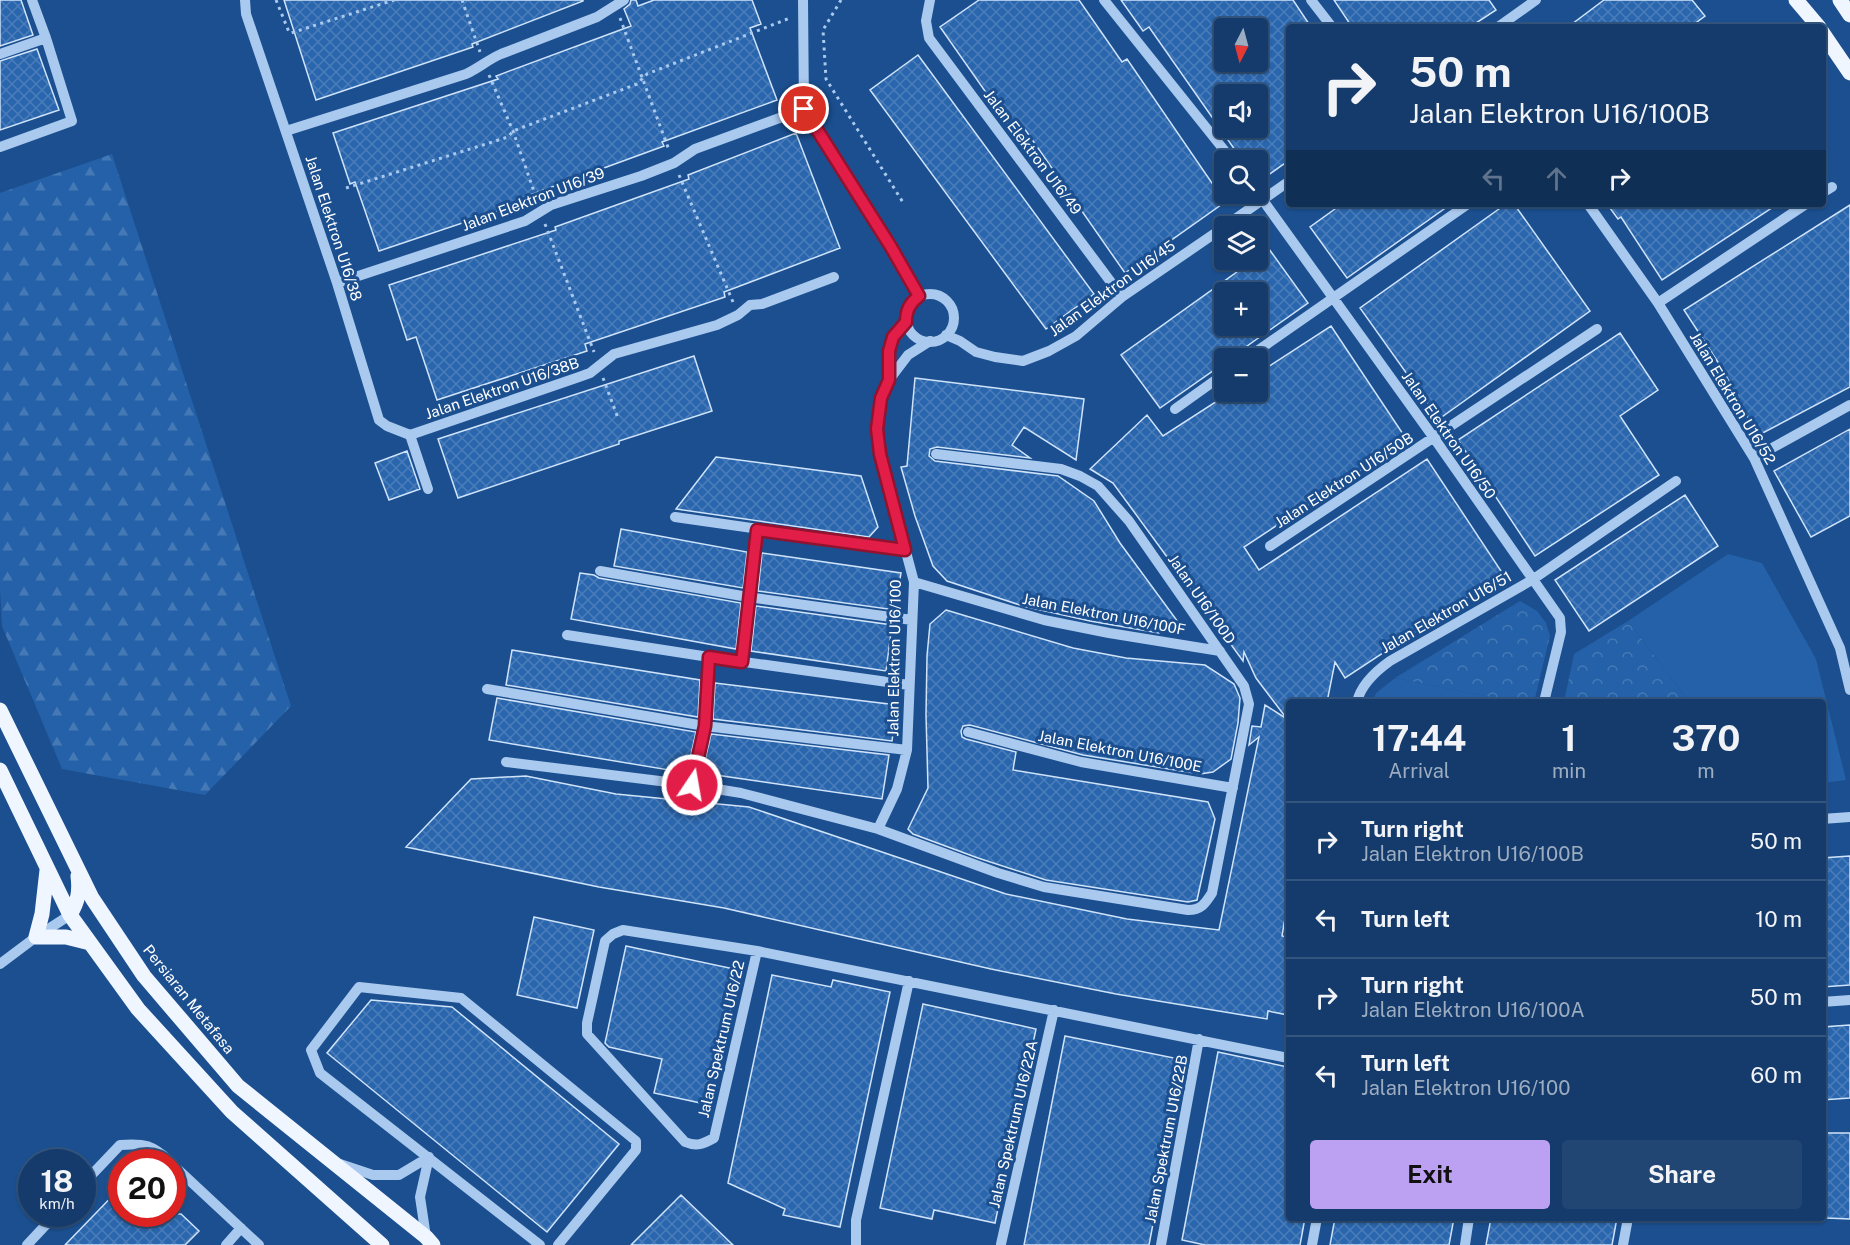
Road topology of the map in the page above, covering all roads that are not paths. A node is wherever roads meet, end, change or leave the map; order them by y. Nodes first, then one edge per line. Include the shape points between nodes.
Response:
1 (32, 0) edge
2 (245, 0) edge
3 (624, 0) edge
4 (803, 0) edge
5 (930, 0) edge
6 (1104, 0) edge
7 (1311, 0) edge
8 (1536, 0) edge
9 (1796, 0) edge
10 (1839, 0) edge
11 (1521, 4) edge
12 (1850, 15) edge
13 (1330, 24) edge
14 (1501, 24) edge
15 (1816, 24) edge
16 (46, 38) junction
17 (1826, 38) edge
18 (0, 54) edge
19 (1850, 73) edge
20 (804, 109) junction
21 (286, 132) junction
22 (0, 147) edge
23 (1224, 150) edge
24 (1286, 183) edge
25 (1268, 192) edge
26 (1251, 204) edge
27 (1266, 204) edge
28 (1464, 207) edge
29 (1590, 207) edge
30 (1802, 207) edge
31 (1237, 216) edge
32 (1214, 234) edge
33 (834, 277) dead end
34 (337, 283) junction
35 (919, 296) junction
36 (1122, 297) junction
37 (1333, 298) junction
38 (1658, 303) junction
39 (906, 322) junction
40 (1598, 329) dead end
41 (946, 335) junction
42 (930, 341) junction
43 (1261, 348) edge
44 (889, 380) junction
45 (1214, 381) edge
46 (1850, 405) edge
47 (1175, 409) dead end
48 (410, 435) junction
49 (1434, 438) junction
50 (936, 454) dead end
51 (1754, 458) junction
52 (1676, 481) dead end
53 (428, 489) dead end
54 (675, 517) dead end
55 (757, 530) junction
56 (1270, 546) dead end
57 (905, 550) junction
58 (600, 571) dead end
59 (1532, 580) junction
60 (914, 582) junction
61 (748, 597) junction
62 (912, 620) junction
63 (567, 634) dead end
64 (1845, 647) edge
65 (1220, 651) junction
66 (709, 657) junction
67 (742, 662) junction
68 (909, 685) junction
69 (487, 689) dead end
70 (1850, 690) edge
71 (1358, 699) edge
72 (1545, 699) edge
73 (0, 710) edge
74 (705, 726) junction
75 (968, 732) dead end
76 (907, 750) junction
77 (506, 762) dead end
78 (0, 770) edge
79 (692, 785) junction
80 (1233, 788) junction
81 (1850, 817) edge
82 (1826, 819) edge
83 (878, 829) junction
84 (77, 868) junction
85 (47, 870) junction
86 (70, 915) junction
87 (36, 937) junction
88 (90, 943) junction
89 (758, 951) junction
90 (0, 964) edge
91 (909, 981) junction
92 (1850, 1000) edge
93 (1826, 1002) edge
94 (1054, 1010) junction
95 (1199, 1039) junction
96 (1286, 1058) edge
97 (116, 1149) edge
98 (153, 1149) edge
99 (108, 1158) edge
100 (429, 1158) junction
101 (332, 1162) junction
102 (96, 1170) edge
103 (186, 1176) edge
104 (1316, 1221) edge
105 (1469, 1221) edge
106 (1627, 1221) edge
107 (44, 1227) edge
108 (241, 1228) junction
109 (429, 1241) edge
110 (1001, 1244) edge
111 (27, 1245) edge
112 (226, 1245) edge
113 (259, 1245) edge
114 (382, 1245) edge
115 (540, 1245) edge
116 (558, 1245) edge
117 (856, 1245) edge
118 (1161, 1245) edge
119 (1312, 1245) edge
120 (1465, 1245) edge
121 (1623, 1245) edge

1 - 16 street
2 - 21 street, Jalan Elektron U16/38 via 246,14
3 - 21 street via 597,17 501,54 466,74
4 - 20 street
5 - 36 street, Jalan Elektron U16/49 via 926,21 929,38
6 - 23 street
7 - 13 street
8 - 11 street
9 - 15 main road
10 - 12 main road
11 - 14 street
16 - 18 street
16 - 22 street via 72,121
17 - 19 main road
20 - 34 street, Jalan Elektron U16/39 via 695,149 674,163 641,176 551,205 525,221
20 - 35 street
21 - 34 street, Jalan Elektron U16/38
24 - 25 street, Jalan Elektron U16/45
26 - 31 street, Jalan Elektron U16/45
27 - 37 street, Jalan Elektron U16/50
28 - 37 street
29 - 38 street, Jalan Elektron U16/52
30 - 38 street
32 - 36 street, Jalan Elektron U16/45
33 - 48 street, Jalan Elektron U16/38B via 750,305 717,325 614,354 590,373
34 - 48 street, Jalan Elektron U16/38 via 380,420
35 - 39 street via 908,307
35 - 41 street via 941,297 951,308 953,322
36 - 41 street, Jalan Elektron U16/45 via 1076,336 1023,361 976,352
37 - 43 street
37 - 49 street, Jalan Elektron U16/50
38 - 51 street, Jalan Elektron U16/52
39 - 42 street via 912,334
39 - 44 street via 893,337
40 - 49 street, Jalan Elektron U16/50B
41 - 42 street
42 - 44 street via 908,355
44 - 57 street, Jalan Elektron U16/100 via 881,398 877,429
45 - 47 street
46 - 51 street
48 - 53 street
49 - 56 street, Jalan Elektron U16/50B
49 - 59 street, Jalan Elektron U16/50
50 - 65 street, Jalan U16/100D via 1061,470 1098,486 1129,521
51 - 64 street, Jalan Elektron U16/52
52 - 59 street, Jalan Elektron U16/51
54 - 55 street
55 - 57 street
55 - 61 street
57 - 60 street, Jalan Elektron U16/100
58 - 61 street
59 - 71 street, Jalan Elektron U16/51 via 1390,661 1374,673
59 - 72 street, Jalan Elektron U16/50 via 1562,625
60 - 62 street, Jalan Elektron U16/100
60 - 65 street, Jalan Elektron U16/100F via 1044,620
61 - 62 street
61 - 67 street
62 - 68 street, Jalan Elektron U16/100
63 - 66 street
64 - 70 street, Jalan Elektron U16/52
65 - 80 street, Jalan U16/100D via 1244,686 1249,704
66 - 67 street
66 - 74 street
67 - 68 street
68 - 76 street, Jalan Elektron U16/100
69 - 74 street
73 - 84 main road, Persiaran Metafasa
74 - 76 street
74 - 79 street
75 - 80 street, Jalan Elektron U16/100E via 1081,762
76 - 83 street, Jalan Elektron U16/100 via 897,789
77 - 79 street
78 - 85 main road
79 - 83 street via 741,793
80 - 83 street, Jalan U16/100D via 1212,893 1197,910 1044,887
81 - 82 street
84 - 86 main road via 80,890
84 - 101 main road, Persiaran Metafasa via 92,898 144,976 238,1086
85 - 86 main road
85 - 87 main road
86 - 87 street
86 - 88 main road
87 - 88 main road via 66,937
87 - 90 street
88 - 114 main road via 138,1009 232,1112
89 - 89 street, Jalan Spektrum U16/22 via 623,930 605,941 587,1034 685,1142 693,1145 714,1138
89 - 91 street, Jalan Spektrum U16/22
91 - 94 street, Jalan Spektrum U16/22
91 - 117 street via 856,1220
92 - 93 street
94 - 95 street, Jalan Spektrum U16/22
94 - 110 street, Jalan Spektrum U16/22A
95 - 96 street, Jalan Spektrum U16/22
95 - 118 street, Jalan Spektrum U16/22B
97 - 98 street via 120,1145 142,1144
99 - 102 street
100 - 101 street via 399,1175 373,1175
100 - 109 street via 420,1197
100 - 115 street
100 - 116 street via 320,1073 311,1050 359,987 461,998 636,1141 636,1150
101 - 109 main road, Persiaran Metafasa
103 - 108 street
104 - 119 street
105 - 120 street
106 - 121 street
107 - 111 street
108 - 112 street
108 - 113 street

